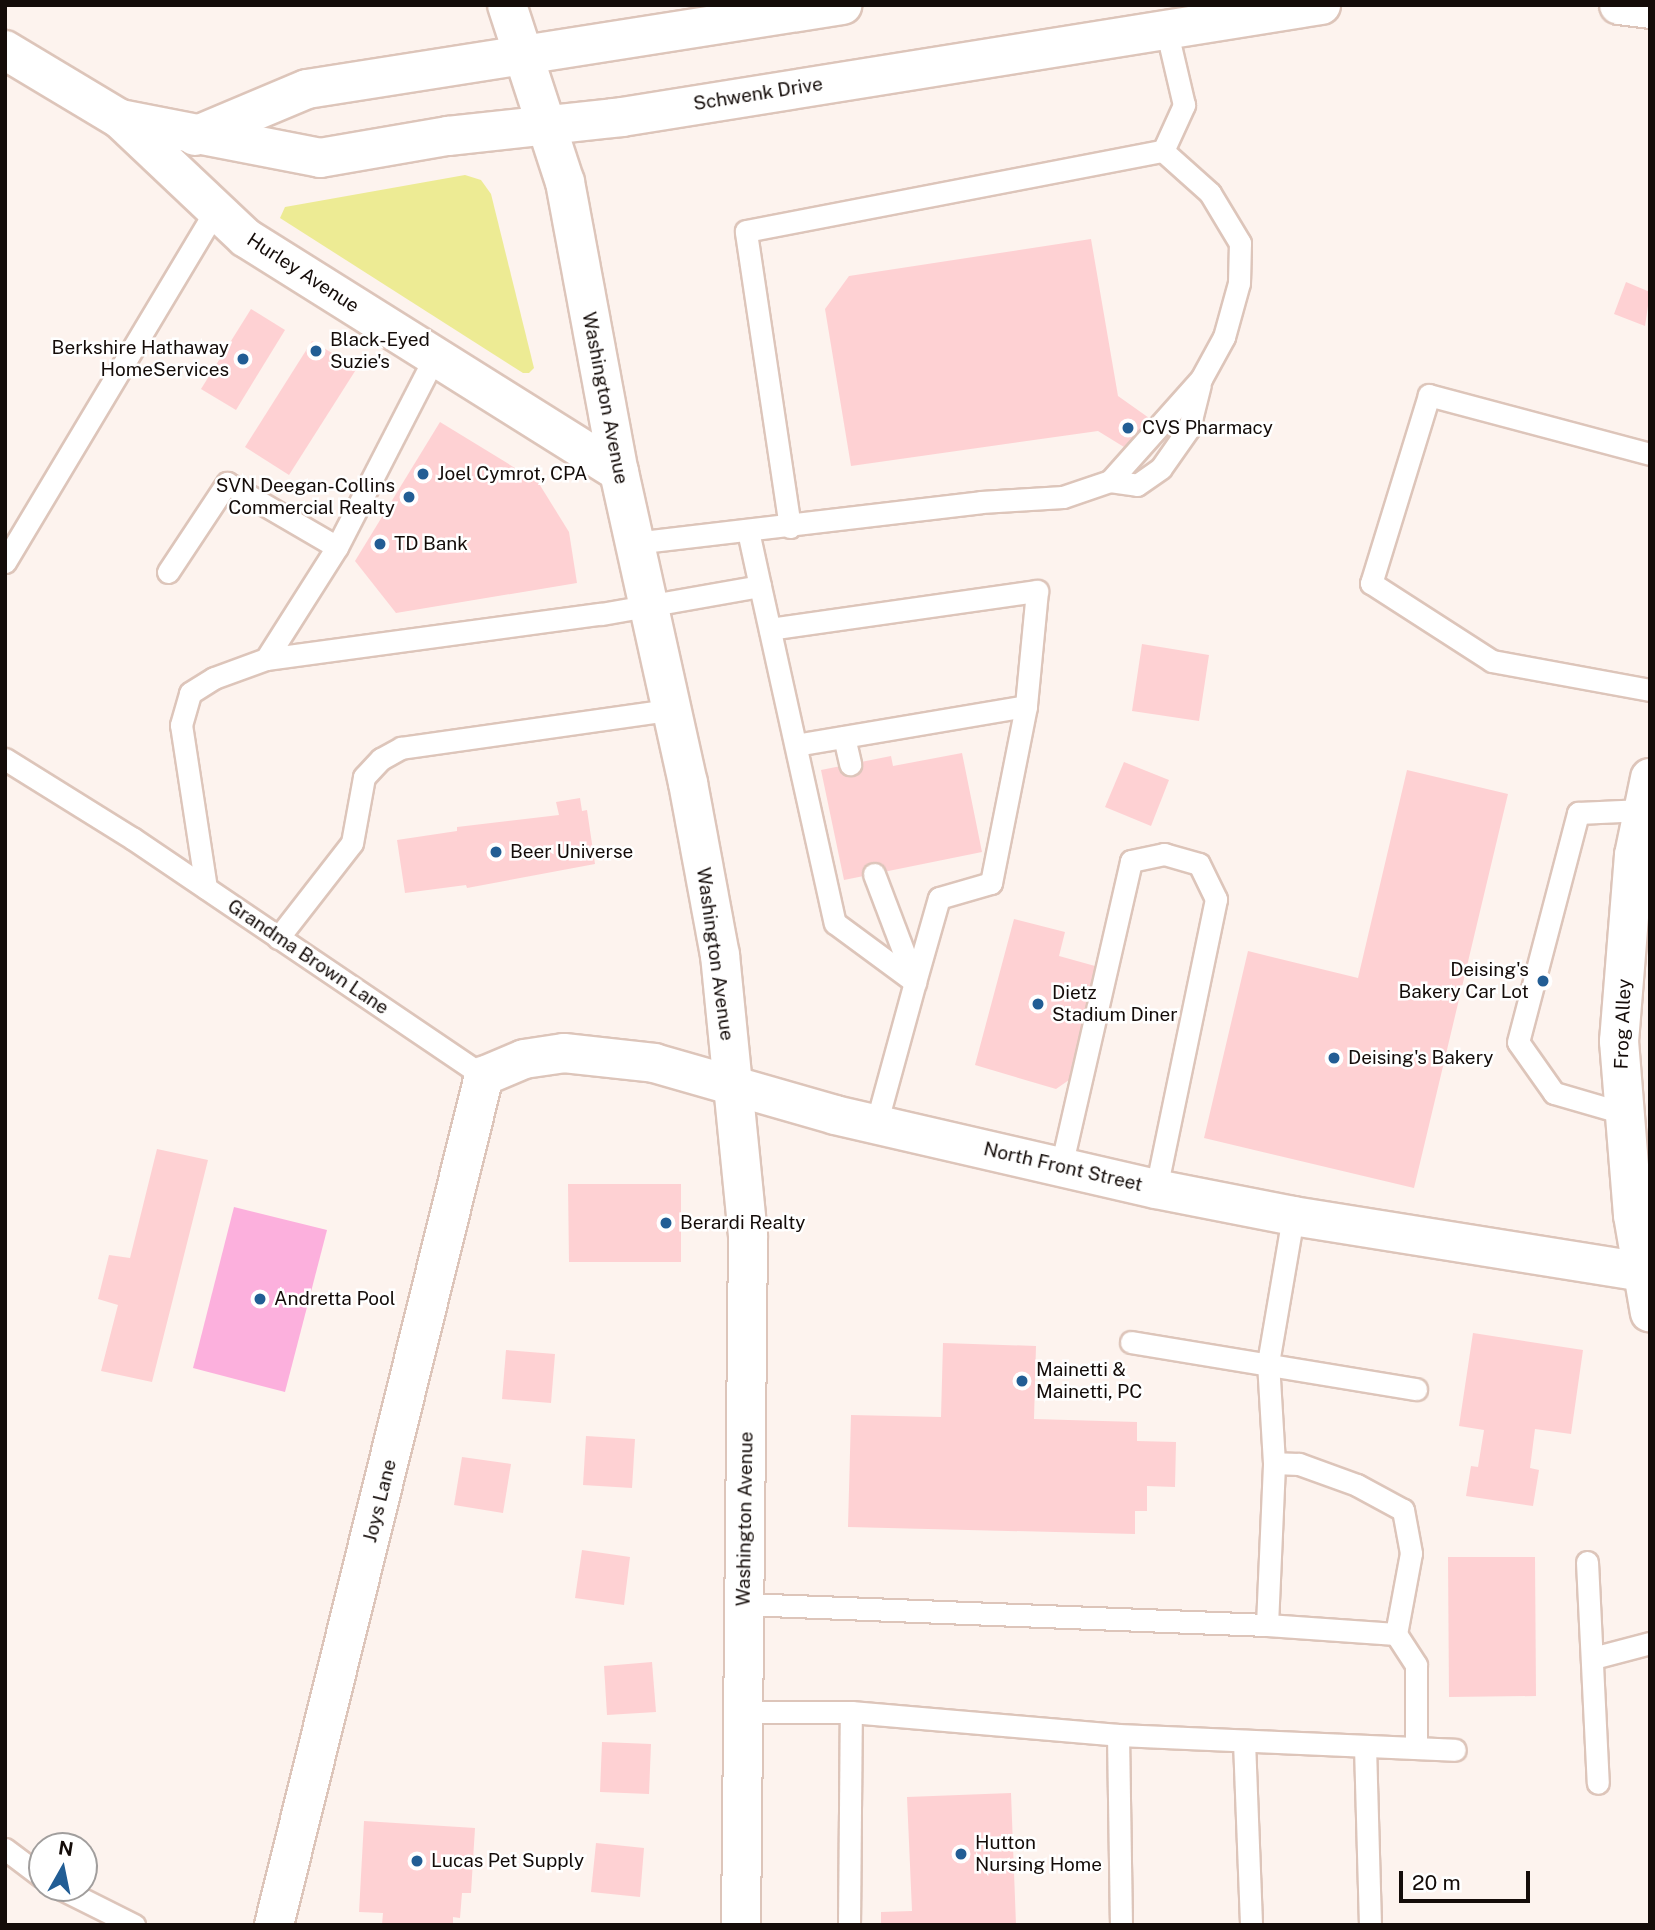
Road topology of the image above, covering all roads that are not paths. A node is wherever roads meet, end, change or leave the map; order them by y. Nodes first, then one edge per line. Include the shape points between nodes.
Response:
1 (507, 5) edge
2 (842, 5) edge
3 (1321, 5) edge
4 (1619, 5) edge
5 (1650, 9) edge
6 (1166, 28) junction
7 (5, 50) edge
8 (523, 54) junction
9 (120, 119) junction
10 (546, 125) junction
11 (195, 136) junction
12 (1163, 151) junction
13 (216, 210) junction
14 (435, 356) junction
15 (1650, 454) edge
16 (619, 472) junction
17 (790, 527) junction
18 (748, 531) junction
19 (634, 543) junction
20 (337, 547) junction
21 (5, 562) edge
22 (168, 572) dead end
23 (760, 586) junction
24 (647, 606) junction
25 (770, 629) junction
26 (266, 659) junction
27 (1650, 690) edge
28 (1026, 706) junction
29 (669, 710) junction
30 (844, 737) junction
31 (796, 745) junction
32 (5, 759) edge
33 (850, 764) dead end
34 (1646, 794) edge
35 (874, 874) dead end
36 (206, 888) junction
37 (278, 938) junction
38 (915, 982) junction
39 (484, 1076) junction
40 (733, 1086) junction
41 (1623, 1113) junction
42 (876, 1125) junction
43 (1061, 1167) junction
44 (1156, 1188) junction
45 (1293, 1216) junction
46 (1646, 1272) edge
47 (1650, 1313) edge
48 (1131, 1342) dead end
49 (1268, 1363) junction
50 (1416, 1389) dead end
51 (1274, 1462) junction
52 (1587, 1562) dead end
53 (744, 1604) junction
54 (1267, 1625) junction
55 (1396, 1634) junction
56 (1650, 1643) edge
57 (1594, 1658) junction
58 (744, 1712) junction
59 (850, 1712) junction
60 (1118, 1735) junction
61 (1244, 1741) junction
62 (1365, 1746) junction
63 (1416, 1748) junction
64 (1455, 1749) dead end
65 (1598, 1783) dead end
66 (5, 1849) edge
67 (28, 1866) edge
68 (88, 1902) edge
69 (134, 1925) edge
70 (274, 1925) edge
71 (741, 1925) edge
72 (849, 1925) edge
73 (1121, 1925) edge
74 (1251, 1925) edge
75 (1370, 1925) edge

1 - 8 street, Washington Avenue
2 - 8 street via 599,46
3 - 6 street, Schwenk Drive
4 - 5 street
6 - 10 street, Schwenk Drive
6 - 12 lane via 1184,105
7 - 9 street, Hurley Avenue
8 - 10 street, Washington Avenue
8 - 11 street via 307,89
9 - 11 street, Schwenk Drive
9 - 13 street, Hurley Avenue
10 - 11 street, Schwenk Drive via 320,158
10 - 16 street, Washington Avenue via 565,182
12 - 17 lane via 746,231
12 - 17 lane via 1210,193 1240,243 1239,283 1224,337 1201,379 1110,481 1063,497 981,502
13 - 14 street, Hurley Avenue via 246,238
13 - 21 lane
14 - 16 street, Hurley Avenue
14 - 20 lane
15 - 27 lane via 1429,396 1371,583 1492,661
16 - 19 street, Washington Avenue
17 - 18 lane
18 - 19 lane
18 - 23 lane
19 - 24 street, Washington Avenue
20 - 22 lane via 227,483
20 - 26 lane
23 - 24 lane
23 - 25 lane
24 - 26 lane
24 - 29 street, Washington Avenue
25 - 28 lane via 1037,591
25 - 31 lane
26 - 36 lane via 214,678 190,693 184,709 181,725
28 - 30 lane
28 - 38 lane via 991,883 939,898
29 - 37 lane via 401,748 381,759 364,777 352,843
29 - 40 street, Washington Avenue via 688,783 720,955
30 - 31 lane
30 - 33 lane
31 - 38 lane via 835,923
32 - 36 lane, Grandma Brown Lane
34 - 41 street, Frog Alley via 1634,855 1619,1041
34 - 41 lane via 1578,813 1518,1042 1554,1093
35 - 38 lane
36 - 37 lane, Grandma Brown Lane
37 - 39 lane, Grandma Brown Lane
38 - 42 lane
39 - 40 street, North Front Street via 524,1059 564,1053 654,1063
39 - 70 street, Joys Lane
40 - 42 street, North Front Street
40 - 53 street, Washington Avenue via 748,1235
41 - 46 street, Frog Alley
42 - 43 street, North Front Street
43 - 44 street, North Front Street
43 - 44 lane via 1131,861 1164,854 1199,864 1216,899
44 - 45 street, North Front Street
45 - 46 street, North Front Street
45 - 49 lane
46 - 47 street, Frog Alley
48 - 49 lane
49 - 50 lane
49 - 51 lane
51 - 54 lane
51 - 55 lane via 1299,1464 1357,1485 1403,1510 1411,1553
52 - 57 lane
53 - 54 lane
53 - 58 street, Washington Avenue
54 - 55 lane
55 - 63 lane via 1416,1665
56 - 57 lane
57 - 65 lane
58 - 59 lane
58 - 71 street, Washington Avenue
59 - 60 lane
59 - 72 lane
60 - 61 lane
60 - 73 lane
61 - 62 lane
61 - 74 lane
62 - 63 lane
62 - 75 lane
63 - 64 lane
66 - 67 lane
68 - 69 lane

